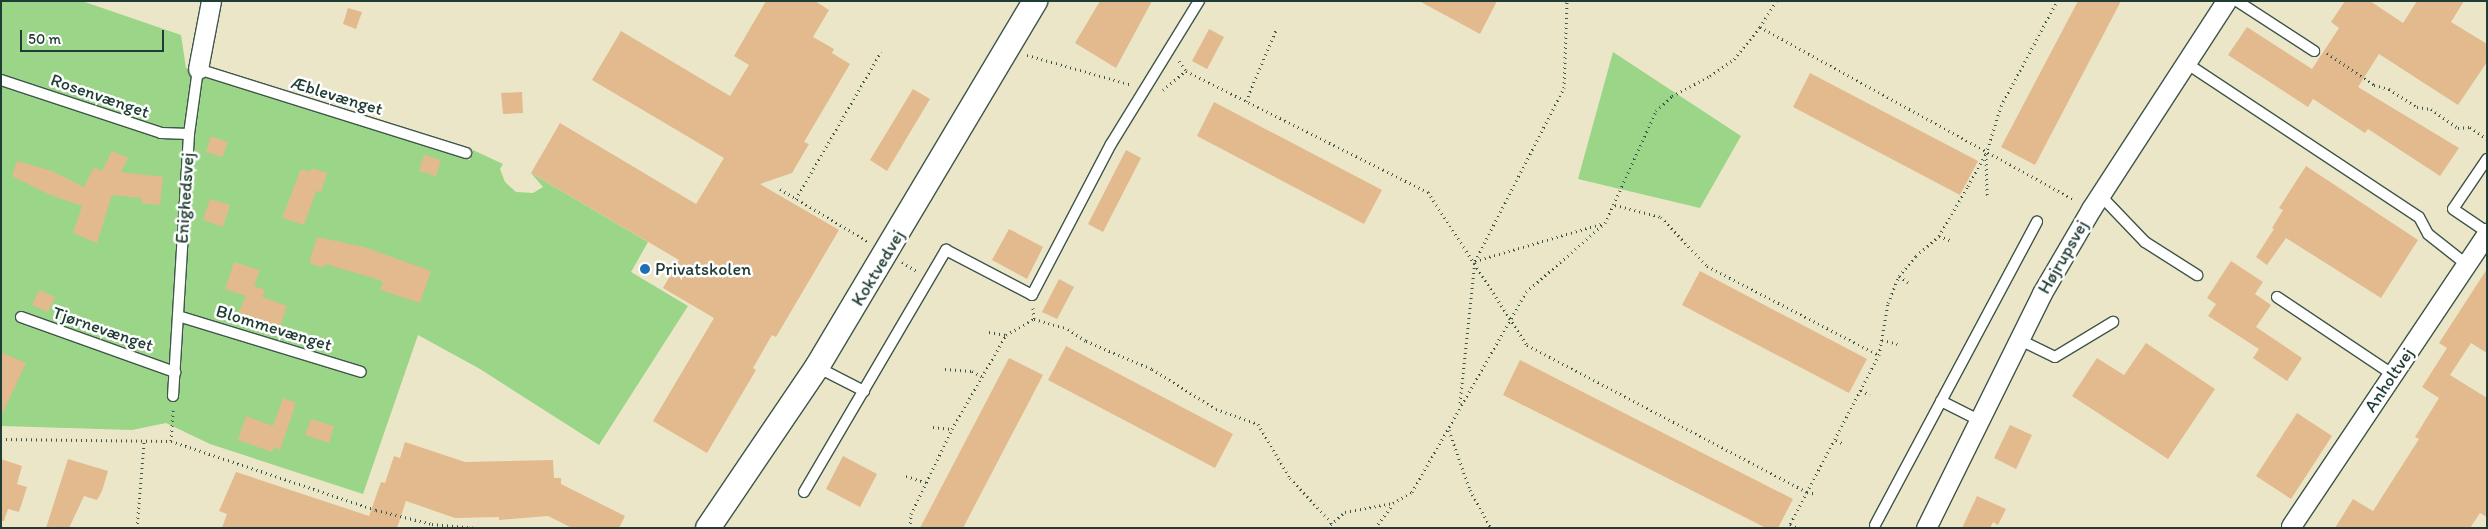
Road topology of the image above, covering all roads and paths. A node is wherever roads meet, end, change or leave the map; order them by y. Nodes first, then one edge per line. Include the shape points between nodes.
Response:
1 (211, 1) edge
2 (1036, 1) edge
3 (1199, 1) edge
4 (1567, 1) edge
5 (1776, 1) edge
6 (2057, 1) edge
7 (2226, 1) edge
8 (2237, 1) edge
9 (1760, 27) junction
10 (1276, 30) dead end
11 (1007, 49) junction
12 (881, 52) dead end
13 (2314, 52) joint
14 (2186, 63) junction
15 (198, 69) junction
16 (1, 80) edge
17 (1145, 89) junction
18 (1246, 101) junction
19 (189, 134) junction
20 (2487, 138) edge
21 (466, 153) dead end
22 (1986, 154) junction
23 (2487, 158) edge
24 (780, 189) dead end
25 (1987, 195) dead end
26 (796, 199) junction
27 (2096, 202) junction
28 (1615, 205) junction
29 (2037, 222) dead end
30 (1605, 223) junction
31 (2487, 233) edge
32 (1939, 236) junction
33 (1952, 241) dead end
34 (887, 254) junction
35 (1475, 261) junction
36 (2466, 264) junction
37 (2197, 275) dead end
38 (1899, 276) junction
39 (929, 279) junction
40 (1908, 282) dead end
41 (2277, 297) dead end
42 (178, 316) junction
43 (21, 318) dead end
44 (1510, 318) junction
45 (2113, 322) dead end
46 (989, 332) dead end
47 (1006, 336) junction
48 (2018, 339) junction
49 (1882, 340) junction
50 (1898, 344) dead end
51 (1879, 355) junction
52 (817, 366) junction
53 (945, 369) dead end
54 (175, 372) junction
55 (361, 372) dead end
56 (2392, 374) junction
57 (982, 378) junction
58 (1861, 390) junction
59 (864, 391) junction
60 (1870, 394) dead end
61 (173, 396) joint
62 (1941, 401) junction
63 (1460, 406) junction
64 (1977, 419) junction
65 (934, 428) dead end
66 (952, 429) junction
67 (1448, 429) junction
68 (1, 439) edge
69 (1836, 440) junction
70 (171, 441) junction
71 (144, 442) junction
72 (1844, 444) dead end
73 (906, 476) dead end
74 (928, 482) junction
75 (804, 492) dead end
76 (1807, 492) junction
77 (1817, 494) dead end
78 (1393, 503) junction
79 (1330, 522) junction
80 (1875, 525) dead end
81 (1789, 526) edge
82 (2291, 526) dead end
83 (137, 528) edge
84 (476, 528) edge
85 (708, 528) edge
86 (910, 528) edge
87 (1328, 528) edge
88 (1331, 528) edge
89 (1375, 528) edge
90 (1491, 528) edge
91 (1797, 528) edge
92 (1926, 528) edge

1 - 15 street, Enighedsvej
2 - 11 street, Koktvedvej
3 - 17 lane
4 - 35 path via 1564,88
5 - 9 path
6 - 22 path via 2001,106
7 - 14 street, Højrupsvej
8 - 13 lane
9 - 22 path
9 - 28 path via 1734,59 1672,96 1656,111
10 - 18 path
11 - 17 path
11 - 34 street, Koktvedvej
12 - 26 path
13 - 20 path via 2320,48 2374,84 2389,89 2417,107 2431,110 2458,128 2470,127
14 - 27 street, Højrupsvej
14 - 36 lane via 2419,217 2428,234
15 - 19 lane, Enighedsvej
15 - 21 lane, Æblevænget
16 - 19 lane, Rosenvænget via 161,134
17 - 18 path via 1159,94 1186,71
17 - 39 lane via 1111,144 1032,295 946,250
18 - 35 path via 1428,192
19 - 42 lane, Enighedsvej
22 - 25 path
22 - 27 path
22 - 32 path
23 - 31 lane via 2453,210
24 - 26 path
26 - 34 path
27 - 37 lane via 2145,242
27 - 48 street, Højrupsvej
28 - 30 path
28 - 51 path via 1661,217 1707,266
29 - 62 lane
30 - 35 path
30 - 44 path via 1541,276 1526,292
31 - 36 street, Anholtvej
32 - 33 path
32 - 38 path
34 - 39 path
34 - 52 street, Koktvedvej
35 - 44 path
35 - 63 path
36 - 56 street, Anholtvej
38 - 40 path
38 - 49 path via 1888,303
39 - 59 lane
41 - 56 lane
42 - 54 lane, Enighedsvej
42 - 55 lane, Blommevænget
43 - 54 lane, Tjørnevænget
44 - 63 path
44 - 76 path via 1527,345
45 - 48 lane via 2055,357
46 - 47 path
47 - 57 path
47 - 79 path via 1034,319 1068,329 1086,341 1152,369 1216,409 1258,424 1290,478
48 - 64 street, Højrupsvej
49 - 50 path
49 - 51 path
51 - 58 path
52 - 59 lane
52 - 85 street, Koktvedvej
53 - 57 path via 972,371
54 - 61 lane, Enighedsvej
56 - 82 street, Anholtvej
57 - 66 path
58 - 60 path
58 - 69 path
59 - 75 lane
61 - 70 path
62 - 64 lane
62 - 80 lane
63 - 67 path
64 - 92 street, Højrupsvej
65 - 66 path
66 - 74 path
67 - 78 path via 1412,492
67 - 90 path via 1470,490
68 - 71 path
69 - 72 path
69 - 76 path
70 - 71 path
70 - 84 path via 376,510 432,524
71 - 83 path
73 - 74 path
74 - 86 path via 911,514
76 - 77 path
76 - 81 path
78 - 79 path via 1345,512
78 - 89 path
79 - 87 path
79 - 88 path
81 - 91 path

